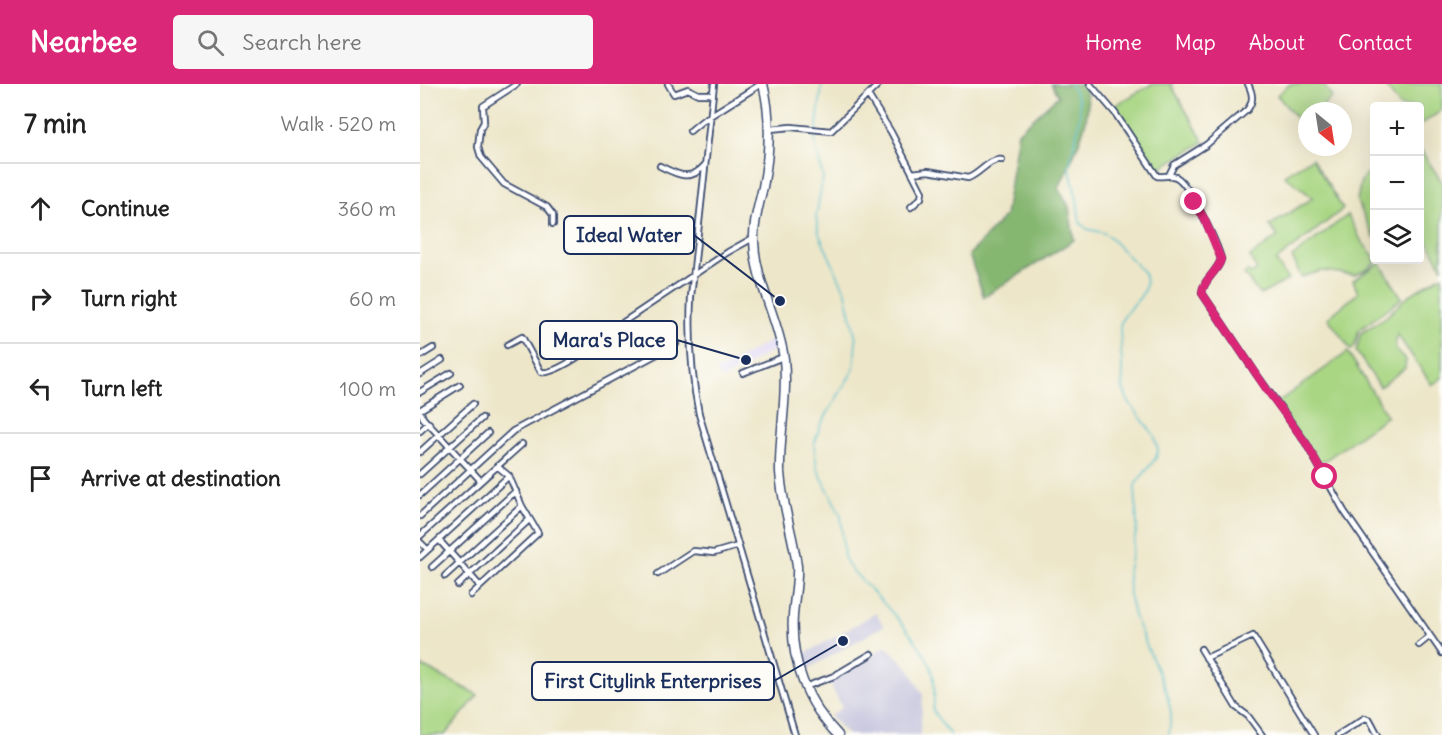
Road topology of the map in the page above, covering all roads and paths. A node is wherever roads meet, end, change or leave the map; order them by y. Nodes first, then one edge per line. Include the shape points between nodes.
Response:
1 (517, 84) edge
2 (668, 84) edge
3 (714, 84) edge
4 (762, 84) edge
5 (879, 84) edge
6 (1090, 84) edge
7 (1248, 84) edge
8 (713, 94) junction
9 (868, 95) junction
10 (710, 117) junction
11 (769, 129) junction
12 (690, 131) dead end
13 (1002, 160) dead end
14 (705, 165) junction
15 (660, 166) dead end
16 (912, 173) junction
17 (1169, 175) junction
18 (911, 207) dead end
19 (553, 224) dead end
20 (753, 238) junction
21 (693, 276) junction
22 (676, 344) dead end
23 (507, 345) dead end
24 (433, 348) dead end
25 (420, 356) edge
26 (783, 357) junction
27 (442, 360) dead end
28 (451, 373) dead end
29 (743, 373) dead end
30 (420, 374) edge
31 (460, 386) dead end
32 (420, 392) edge
33 (473, 404) dead end
34 (420, 410) edge
35 (482, 417) dead end
36 (429, 423) junction
37 (420, 431) edge
38 (488, 433) dead end
39 (439, 435) junction
40 (522, 444) dead end
41 (450, 447) junction
42 (420, 452) edge
43 (460, 458) junction
44 (497, 466) junction
45 (471, 470) junction
46 (420, 474) edge
47 (509, 476) junction
48 (481, 481) junction
49 (516, 491) junction
50 (420, 495) edge
51 (522, 506) junction
52 (420, 516) edge
53 (529, 520) junction
54 (420, 536) edge
55 (439, 540) junction
56 (420, 542) edge
57 (738, 546) junction
58 (428, 550) junction
59 (449, 552) junction
60 (420, 557) edge
61 (459, 563) junction
62 (432, 567) dead end
63 (658, 574) dead end
64 (470, 575) junction
65 (445, 576) dead end
66 (458, 585) dead end
67 (480, 586) junction
68 (471, 594) dead end
69 (1430, 636) junction
70 (1419, 645) dead end
71 (1201, 649) dead end
72 (1442, 652) edge
73 (871, 654) dead end
74 (1206, 658) junction
75 (806, 687) junction
76 (795, 735) edge
77 (838, 735) edge
78 (1262, 735) edge
79 (1314, 735) edge
80 (1338, 735) edge
81 (1378, 735) edge

1 - 19 street via 483,106 478,153 504,184 547,207
2 - 8 street via 674,94 688,88 698,94
3 - 8 street
4 - 10 street
4 - 11 highway
5 - 9 street
6 - 17 street via 1115,113 1157,176
7 - 17 street via 1252,103 1247,110 1206,145 1174,165
8 - 10 street
9 - 11 street via 834,129
9 - 16 street
10 - 12 street
10 - 14 street
11 - 20 highway via 768,159
13 - 16 street via 994,160 968,178 928,171
14 - 15 street via 698,172 683,176
14 - 21 street
16 - 18 street via 922,196
17 - 69 street via 1185,185 1220,255 1221,262 1202,293 1306,443 1344,511
20 - 21 street
20 - 26 highway
21 - 23 street via 549,373 541,372 522,337
21 - 57 street via 689,332 693,384
22 - 45 street via 513,431
24 - 25 street
26 - 29 street
26 - 75 highway via 780,471 796,566 794,645
27 - 30 street
28 - 32 street
31 - 34 street
33 - 39 street
34 - 36 street
35 - 41 street
36 - 37 street
36 - 39 street
38 - 43 street
39 - 41 street
39 - 42 street
40 - 44 street
41 - 43 street
41 - 46 street
43 - 45 street
43 - 50 street
44 - 47 street
44 - 48 street
45 - 48 street
45 - 52 street
47 - 49 street
47 - 55 street
48 - 54 street
49 - 51 street
49 - 59 street
51 - 53 street
51 - 61 street
53 - 64 street
53 - 67 street via 538,533
55 - 58 street
55 - 59 street
56 - 58 street
57 - 63 street via 714,553 693,551
57 - 76 street
58 - 60 street
59 - 61 street
59 - 62 street
61 - 64 street
61 - 65 street
64 - 66 street
64 - 67 street
67 - 68 street
69 - 70 street
69 - 72 street
71 - 74 street
73 - 75 street
74 - 78 street via 1236,707
74 - 79 street via 1253,636
75 - 77 highway via 820,715
80 - 81 street via 1368,718

